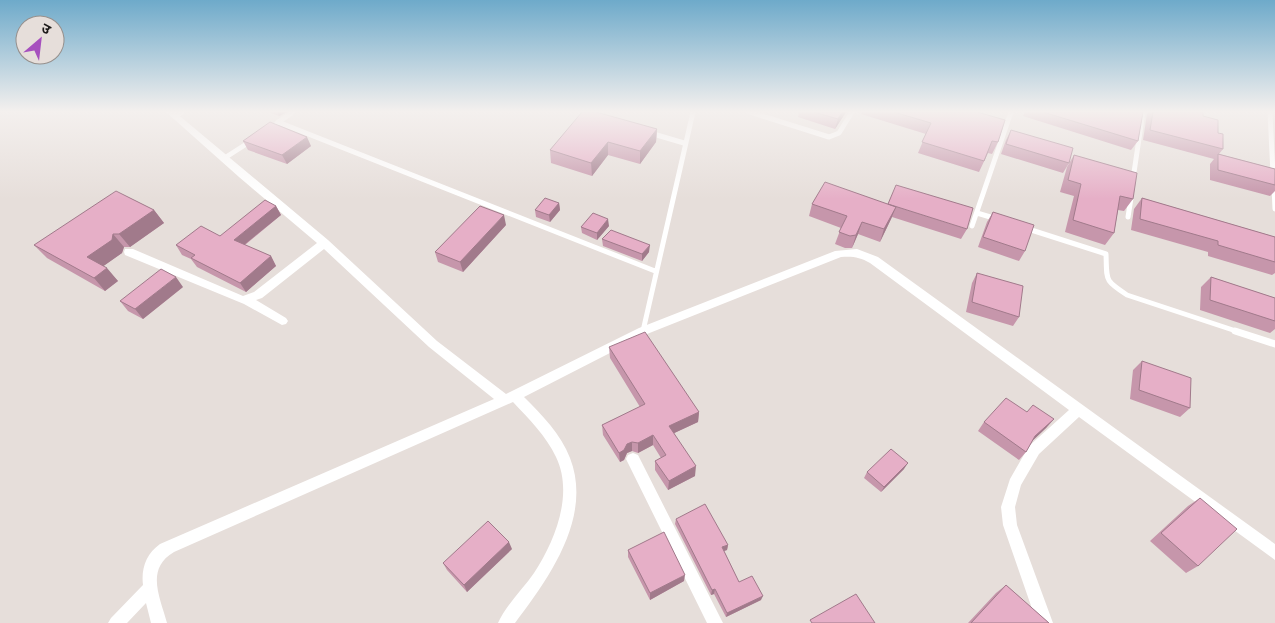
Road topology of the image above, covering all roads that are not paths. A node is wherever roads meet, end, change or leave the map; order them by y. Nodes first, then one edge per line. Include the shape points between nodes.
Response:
1 (205, 141) edge
2 (250, 141) edge
3 (326, 141) edge
4 (678, 141) edge
5 (1001, 141) edge
6 (1138, 141) edge
7 (1271, 141) edge
8 (684, 143) joint
9 (224, 159) junction
10 (1275, 210) edge
11 (977, 213) junction
12 (1128, 216) dead end
13 (1005, 222) edge
14 (1014, 225) edge
15 (972, 226) edge
16 (324, 243) junction
17 (130, 252) dead end
18 (655, 271) junction
19 (247, 300) junction
20 (282, 321) dead end
21 (642, 331) junction
22 (1275, 344) edge
23 (509, 398) junction
24 (1078, 410) junction
25 (633, 459) dead end
26 (1275, 553) edge
27 (151, 587) junction
28 (116, 623) edge
29 (159, 623) edge
30 (506, 623) edge
31 (716, 623) edge
32 (1045, 623) edge

1 - 9 street
2 - 9 lane
3 - 18 lane
4 - 8 lane
5 - 11 lane
6 - 12 lane
7 - 10 lane
8 - 18 lane
9 - 16 street
11 - 13 lane
11 - 15 lane
14 - 22 lane via 1106,254 1107,280 1127,295
16 - 19 street via 258,295
16 - 23 street via 433,344
17 - 19 street
18 - 21 lane
19 - 20 street
21 - 23 street
21 - 24 street via 839,254 857,252 874,260
23 - 27 street via 192,536 157,556 150,568
23 - 30 street via 540,422 563,457 568,479 569,511 559,543
24 - 26 street
24 - 32 street via 1034,450 1015,483 1008,507 1010,525
25 - 31 street
27 - 28 street
27 - 29 street

